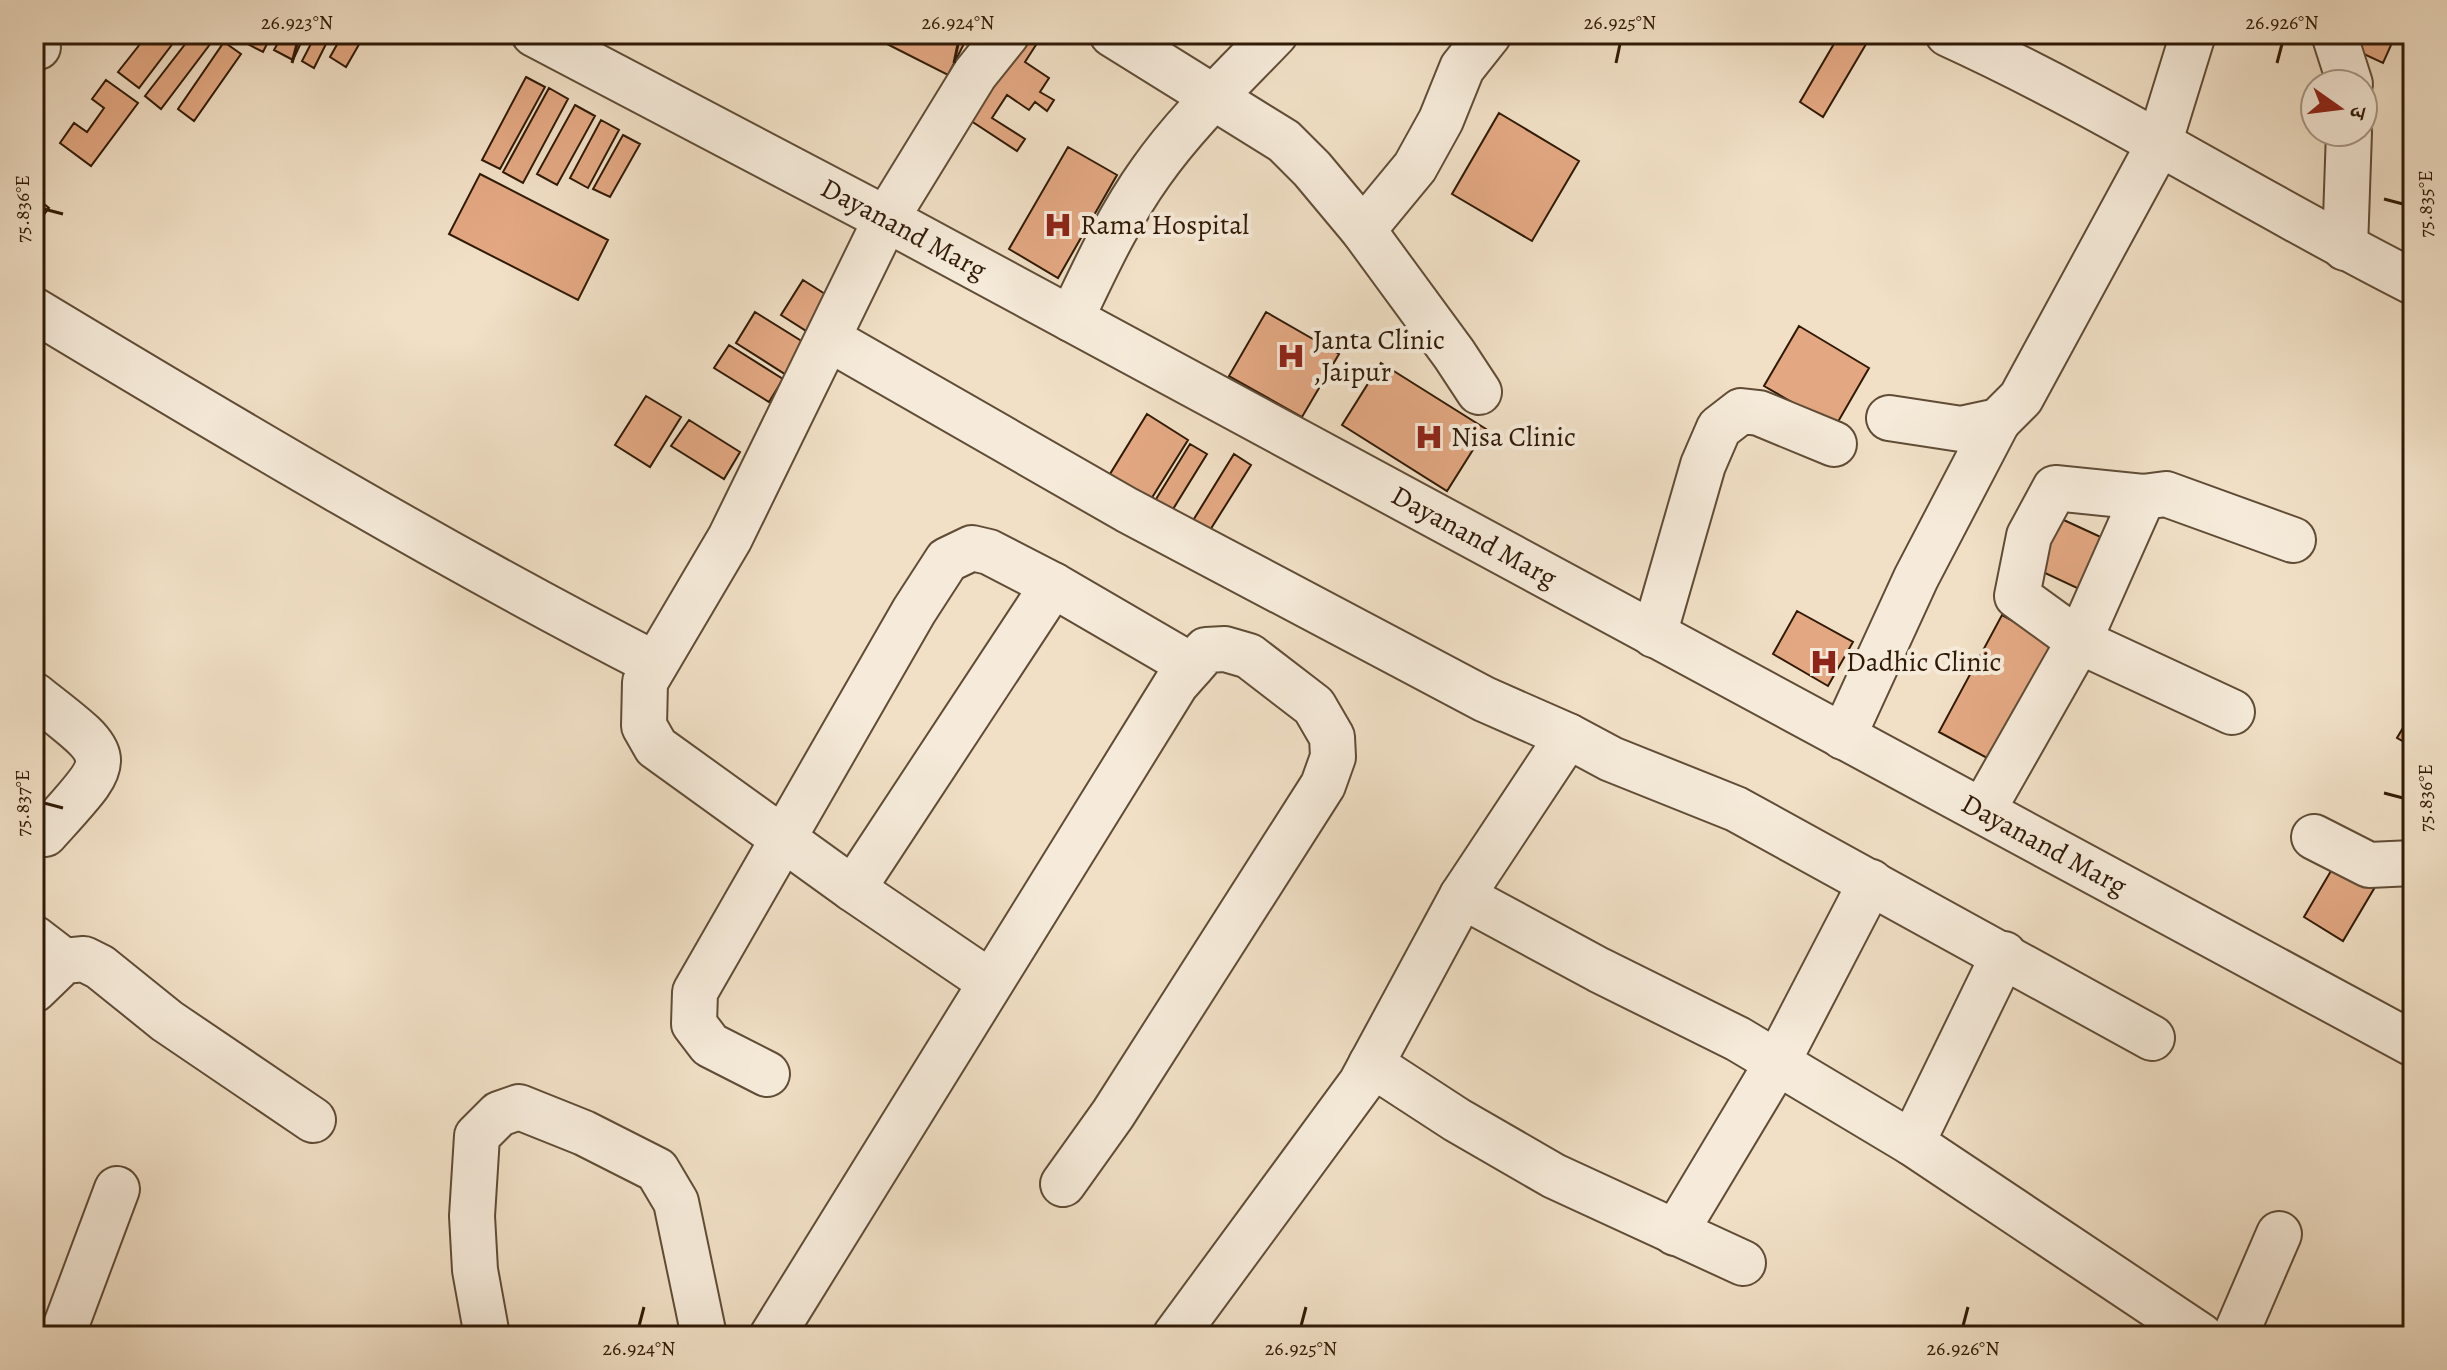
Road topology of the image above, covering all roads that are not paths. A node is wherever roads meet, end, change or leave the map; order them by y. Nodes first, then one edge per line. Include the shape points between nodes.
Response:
1 (534, 34) edge
2 (1007, 34) edge
3 (1112, 34) edge
4 (1275, 34) edge
5 (1489, 34) edge
6 (1948, 34) edge
7 (2193, 34) edge
8 (2334, 34) edge
9 (2345, 68) edge
10 (1215, 97) junction
11 (2159, 144) junction
12 (2348, 148) edge
13 (886, 219) junction
14 (1363, 230) junction
15 (2345, 248) junction
16 (2413, 282) edge
17 (34, 310) edge
18 (1071, 319) junction
19 (829, 339) junction
20 (1479, 392) dead end
21 (1889, 418) dead end
22 (1998, 421) junction
23 (1834, 444) dead end
24 (2143, 497) junction
25 (2293, 540) dead end
26 (1053, 585) junction
27 (1654, 635) junction
28 (2079, 641) junction
29 (655, 664) junction
30 (1192, 666) junction
31 (34, 695) edge
32 (2232, 712) dead end
33 (1568, 736) junction
34 (1843, 737) junction
35 (1983, 810) junction
36 (45, 834) dead end
37 (2314, 837) dead end
38 (784, 838) junction
39 (2413, 863) edge
40 (1871, 882) junction
41 (853, 889) junction
42 (1462, 896) junction
43 (2004, 954) junction
44 (44, 963) edge
45 (990, 982) junction
46 (2152, 1038) dead end
47 (2413, 1044) edge
48 (1777, 1063) junction
49 (1371, 1064) junction
50 (767, 1074) dead end
51 (313, 1120) dead end
52 (1912, 1143) junction
53 (1063, 1184) dead end
54 (117, 1189) dead end
55 (1675, 1233) junction
56 (2279, 1234) dead end
57 (1743, 1263) dead end
58 (62, 1336) edge
59 (487, 1336) edge
60 (704, 1336) edge
61 (772, 1336) edge
62 (1175, 1336) edge
63 (2201, 1336) edge
64 (2235, 1336) edge

1 - 13 street, Dayanand Marg
2 - 13 street via 975,74
3 - 10 street
4 - 10 street
5 - 14 street via 1462,68 1415,167
6 - 11 street via 2022,68
7 - 11 street
8 - 9 street
10 - 14 street via 1284,141
10 - 18 street via 1151,172 1113,233
11 - 15 street
11 - 22 street via 2021,398
12 - 15 street
13 - 18 street, Dayanand Marg
13 - 19 street
14 - 20 street
15 - 16 street
17 - 29 street via 248,438
18 - 27 street, Dayanand Marg
19 - 29 street via 730,538
19 - 33 street via 1127,510 1484,699
21 - 22 street via 1961,429
22 - 34 street via 1916,578
23 - 27 street via 1759,413 1741,411 1719,428 1703,465
24 - 25 street via 2166,494
24 - 28 street
24 - 28 street via 2055,488 2029,536 2017,596
26 - 30 street
26 - 38 street via 989,552 972,548 947,560
26 - 41 street
27 - 34 street, Dayanand Marg
28 - 32 street
28 - 35 street
29 - 38 street via 645,682 644,726 656,747
30 - 45 street
30 - 53 street via 1206,650 1249,656 1314,706 1332,737 1333,757 1323,785
31 - 36 street via 87,736 100,763 92,781
33 - 40 street via 1736,809
33 - 42 street
34 - 35 street, Dayanand Marg
35 - 47 street, Dayanand Marg
37 - 39 street via 2369,865
38 - 41 street
38 - 50 street via 695,992 694,1024 710,1045
40 - 43 street
40 - 48 street
41 - 45 street
42 - 48 street
42 - 49 street
43 - 46 street
43 - 52 street
44 - 51 street via 84,959 100,967 167,1021
45 - 61 street
48 - 52 street
48 - 55 street
49 - 55 street via 1554,1176
49 - 62 street
52 - 63 street
54 - 58 street
55 - 57 street
56 - 64 street
59 - 60 street via 472,1216 477,1136 499,1114 519,1107 657,1170 676,1202

